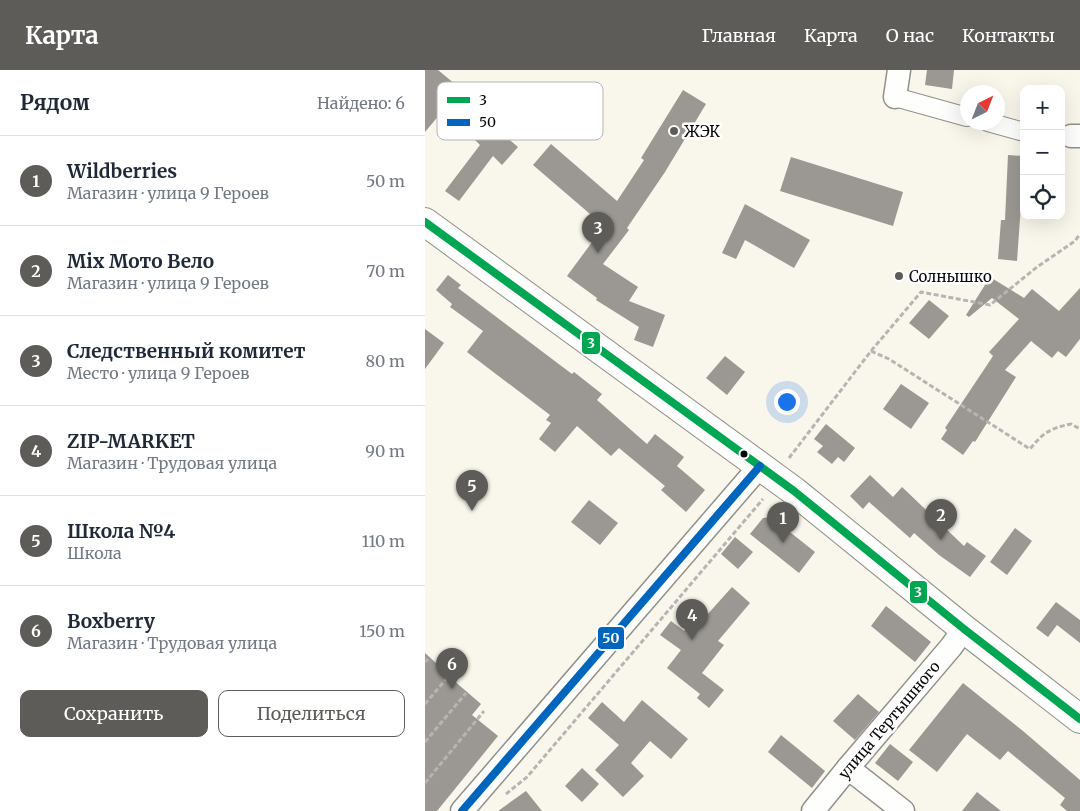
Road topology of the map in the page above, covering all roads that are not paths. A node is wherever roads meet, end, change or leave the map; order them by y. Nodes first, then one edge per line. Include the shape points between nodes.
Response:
1 (899, 70) edge
2 (895, 97) joint
3 (960, 115) edge
4 (1005, 127) edge
5 (1020, 131) edge
6 (425, 222) edge
7 (773, 464) junction
8 (964, 629) junction
9 (1080, 719) edge
10 (848, 768) junction
11 (462, 811) edge
12 (813, 811) edge
13 (903, 811) edge

1 - 2 street
2 - 3 street
4 - 5 street
6 - 7 street
7 - 8 street via 794,491
7 - 11 street
8 - 9 street
8 - 10 street, улица Тертышного
10 - 12 street, улица Тертышного
10 - 13 street

